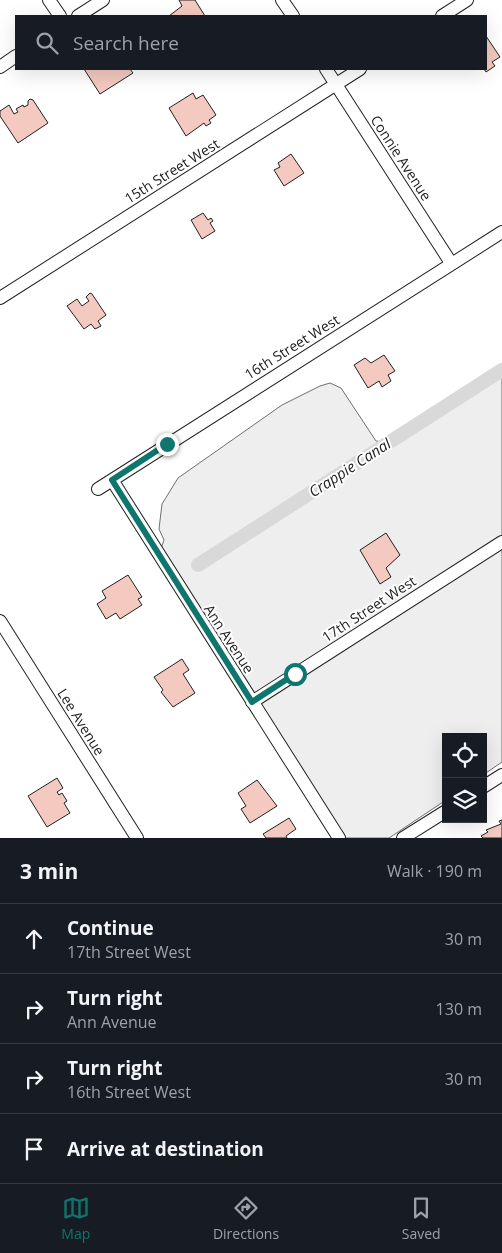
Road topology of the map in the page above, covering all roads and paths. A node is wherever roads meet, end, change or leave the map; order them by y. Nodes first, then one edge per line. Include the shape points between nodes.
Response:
1 (49, 0) edge
2 (103, 0) edge
3 (282, 0) edge
4 (467, 0) edge
5 (59, 15) edge
6 (80, 15) edge
7 (291, 15) edge
8 (444, 15) edge
9 (15, 57) edge
10 (0, 66) edge
11 (327, 70) edge
12 (358, 70) edge
13 (336, 84) junction
14 (502, 232) edge
15 (451, 264) junction
16 (0, 298) edge
17 (112, 480) junction
18 (98, 489) dead end
19 (502, 542) edge
20 (0, 621) edge
21 (252, 702) junction
22 (502, 775) edge
23 (487, 784) edge
24 (442, 814) edge
25 (137, 838) edge
26 (339, 838) edge
27 (403, 838) edge

1 - 5 street
2 - 6 street
3 - 7 street
4 - 8 street
9 - 10 street
11 - 13 street, Connie Avenue
12 - 13 street, 15th Street West
13 - 15 street, Connie Avenue
13 - 16 street, 15th Street West
14 - 15 street, 16th Street West
15 - 17 street, 16th Street West
17 - 18 street, 16th Street West
17 - 21 street, Ann Avenue
19 - 21 street, 17th Street West
20 - 25 street, Lee Avenue
21 - 26 street, Ann Avenue
22 - 23 street
24 - 27 street

